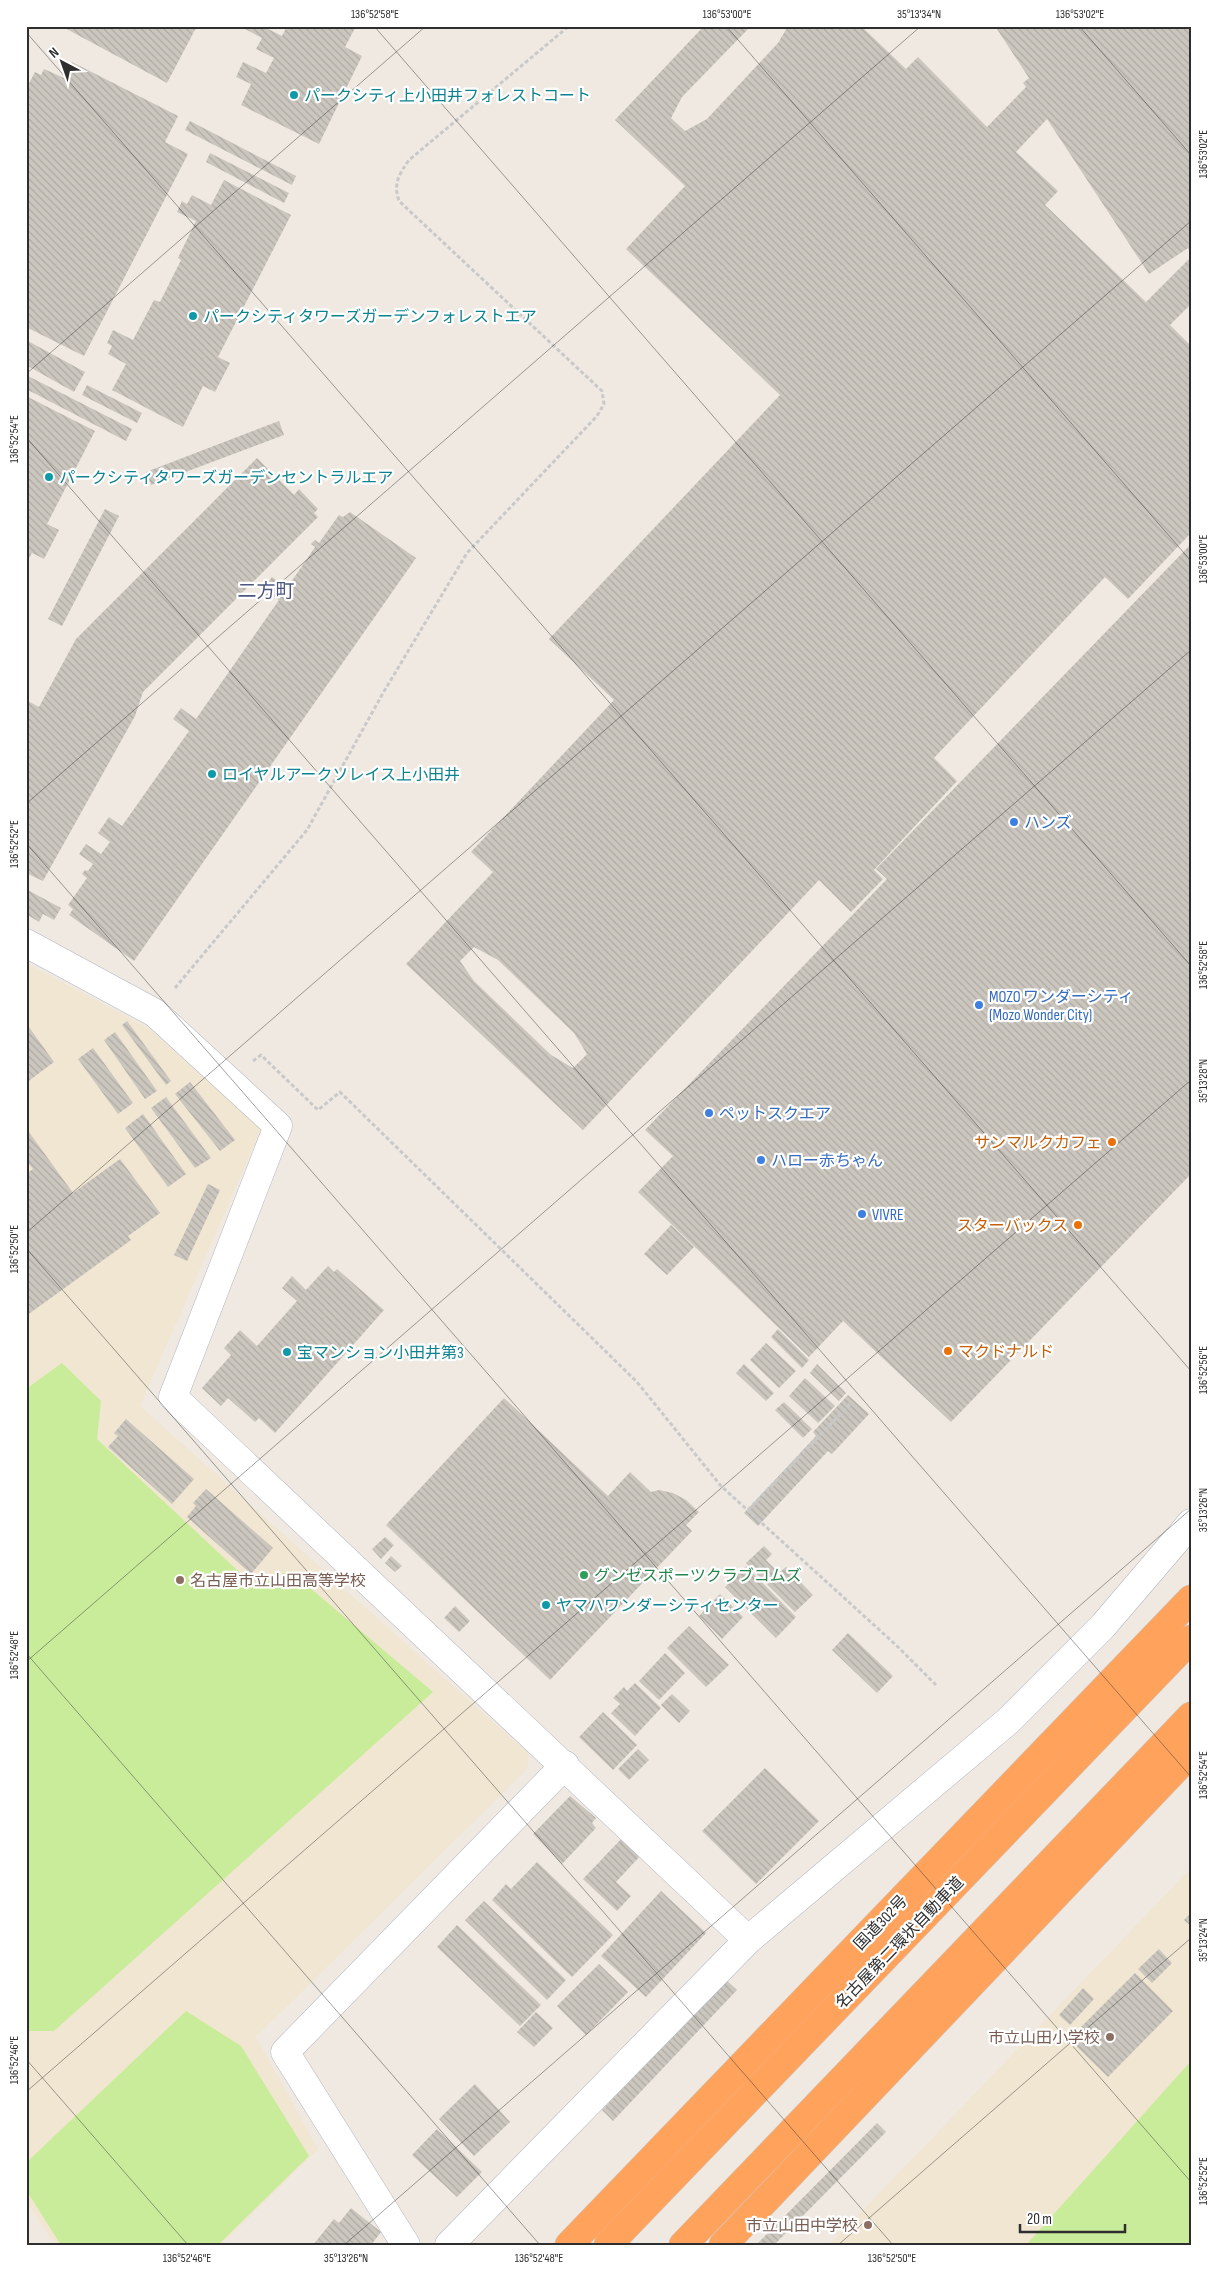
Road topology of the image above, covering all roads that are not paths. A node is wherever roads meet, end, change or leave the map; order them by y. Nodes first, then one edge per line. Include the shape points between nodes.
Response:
1 (26, 943) edge
2 (1191, 1523) edge
3 (1191, 1580) edge
4 (1191, 1599) edge
5 (1191, 1639) edge
6 (1191, 1716) edge
7 (1191, 1753) edge
8 (565, 1765) junction
9 (748, 1940) junction
10 (655, 2156) junction
11 (406, 2245) edge
12 (449, 2245) edge
13 (569, 2245) edge
14 (608, 2245) edge
15 (683, 2245) edge
16 (723, 2245) edge

1 - 8 street via 155,1013 278,1126 173,1397
2 - 9 street via 1103,1626 1008,1721
3 - 10 highway via 715,2076
4 - 10 highway, 国道302号
5 - 14 highway, 名古屋第二環状自動車道
6 - 15 highway
7 - 16 highway
8 - 9 street
8 - 11 street via 285,2052
9 - 12 street
10 - 13 highway, 国道302号

